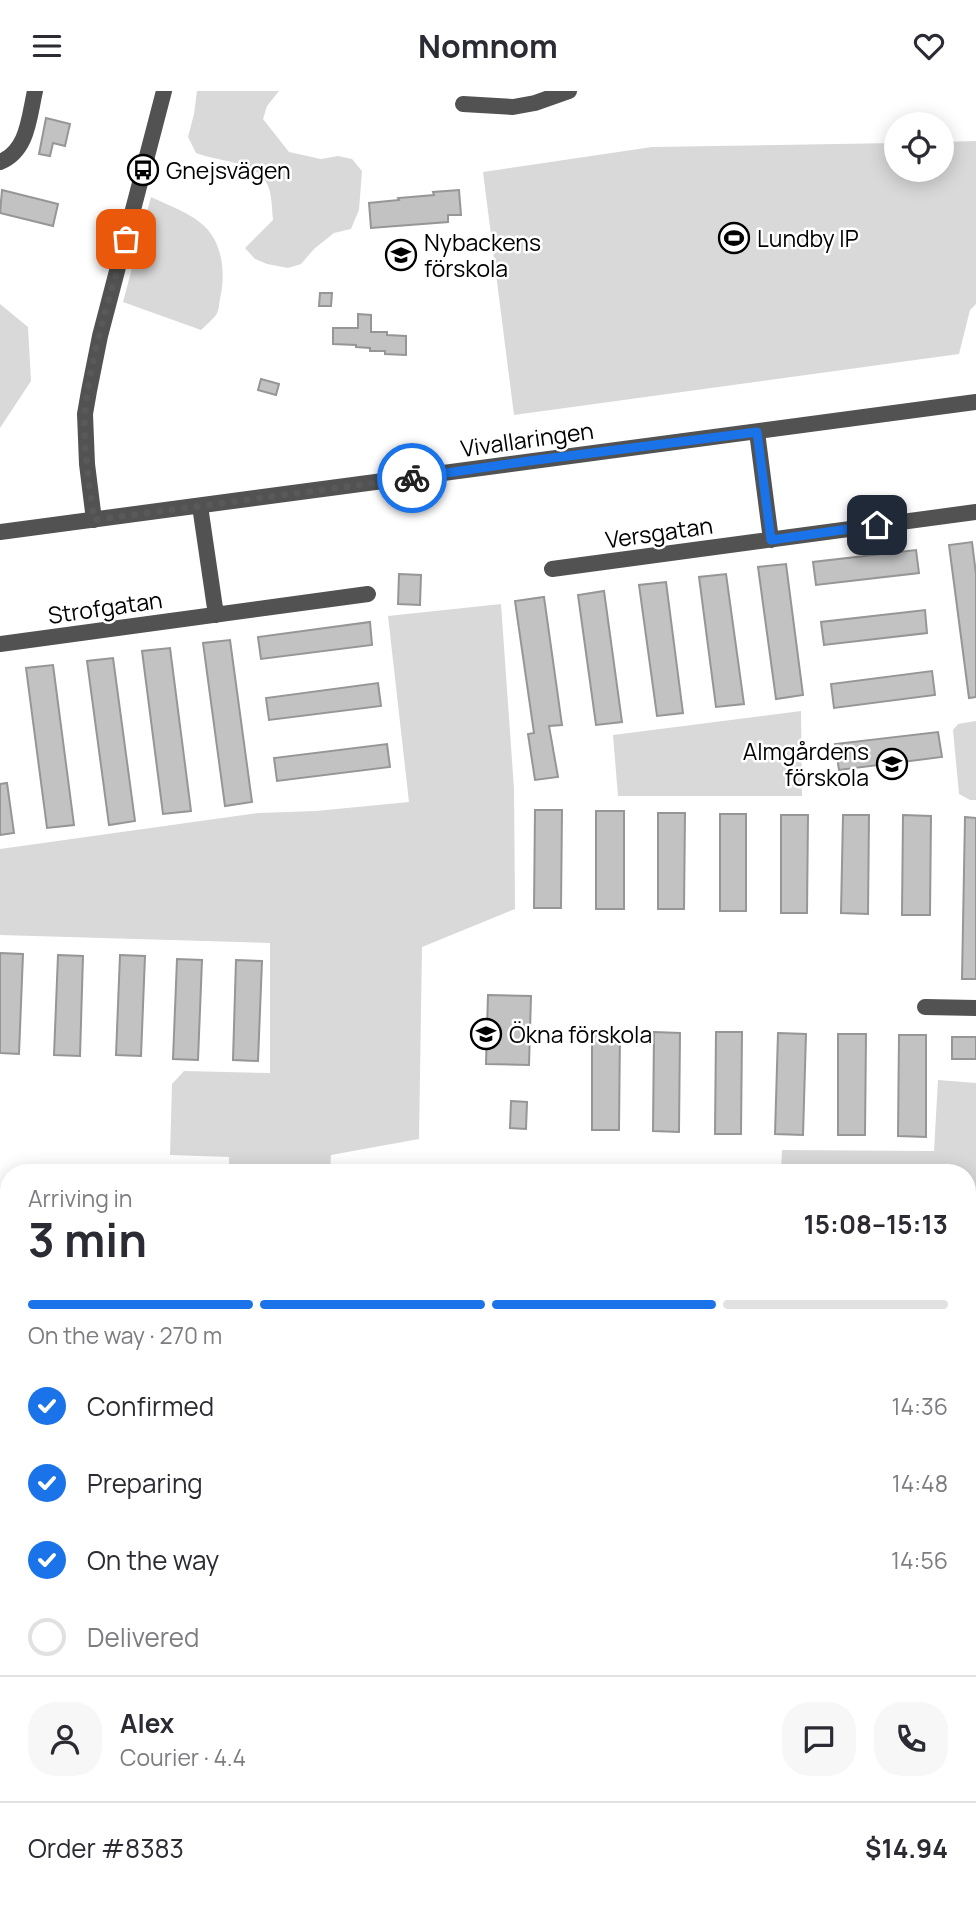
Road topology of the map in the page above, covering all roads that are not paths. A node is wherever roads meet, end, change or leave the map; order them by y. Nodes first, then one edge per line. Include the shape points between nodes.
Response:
1 (35, 91) edge
2 (164, 91) edge
3 (569, 91) edge
4 (463, 104) dead end
5 (0, 162) edge
6 (976, 402) edge
7 (757, 432) junction
8 (200, 506) junction
9 (976, 512) edge
10 (94, 520) junction
11 (0, 532) edge
12 (771, 540) junction
13 (552, 569) dead end
14 (368, 594) dead end
15 (216, 615) junction
16 (0, 644) edge
17 (925, 1007) dead end
18 (976, 1008) edge

1 - 5 street via 22,142
2 - 10 street via 100,336 85,414
3 - 4 street via 513,107
6 - 7 street, Vivallaringen
7 - 8 street, Vivallaringen
7 - 12 street
8 - 10 street, Vivallaringen
8 - 15 street
9 - 12 street, Versgatan
10 - 11 street, Vivallaringen
12 - 13 street, Versgatan
14 - 15 street, Strofgatan
15 - 16 street, Strofgatan
17 - 18 street

